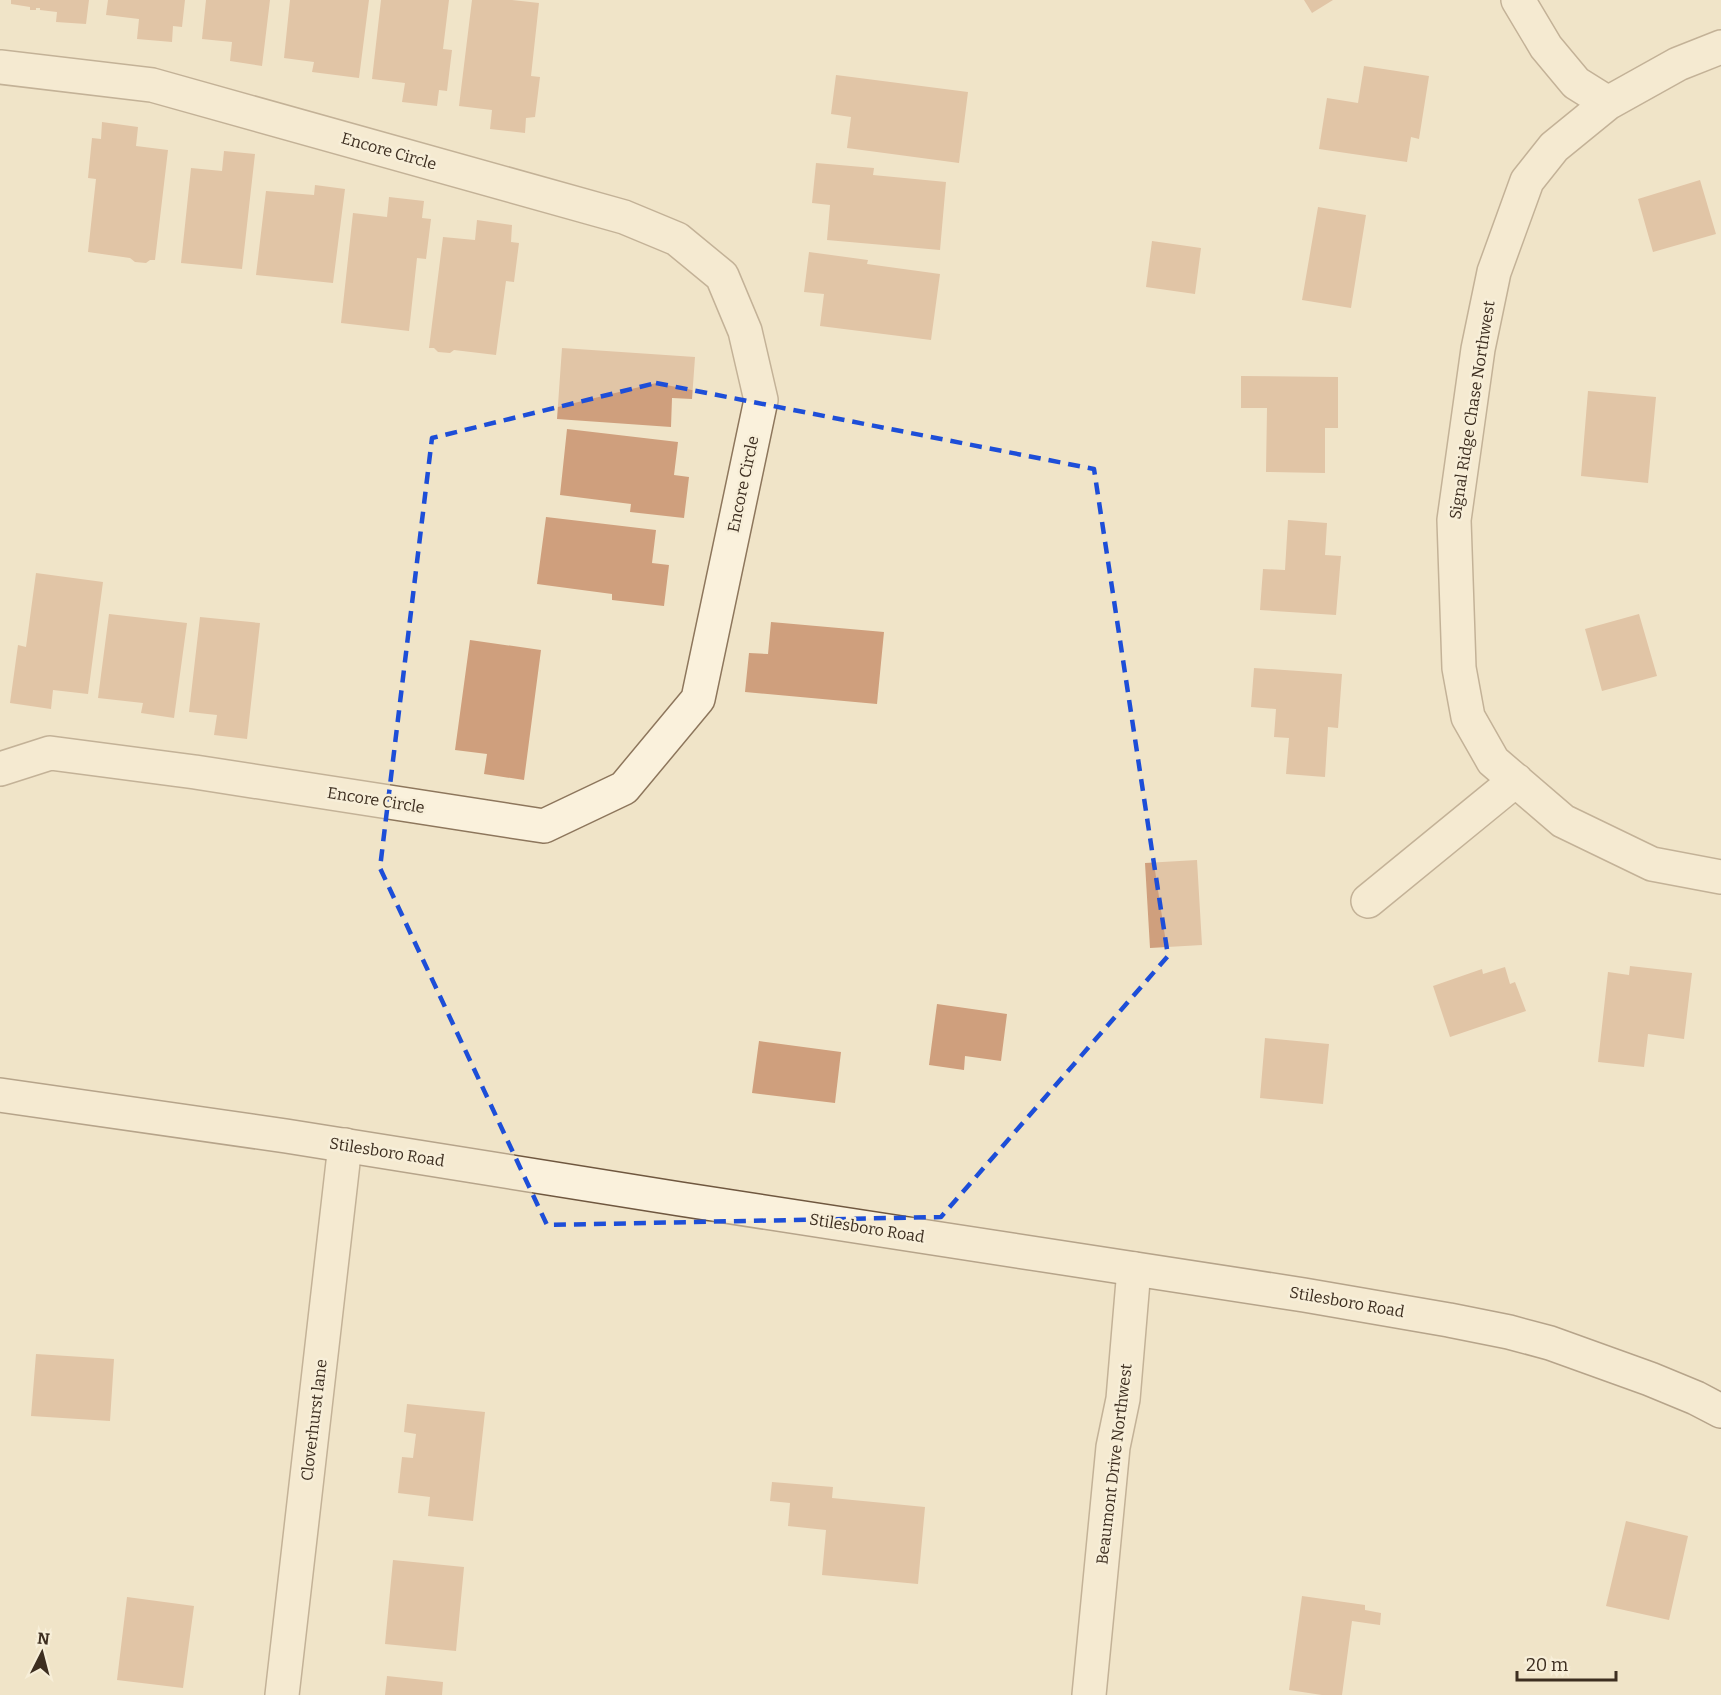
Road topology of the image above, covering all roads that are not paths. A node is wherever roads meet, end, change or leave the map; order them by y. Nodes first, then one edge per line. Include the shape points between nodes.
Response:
1 (1518, 0) edge
2 (1721, 47) edge
3 (0, 67) edge
4 (1608, 102) junction
5 (0, 769) edge
6 (1516, 780) junction
7 (1721, 877) edge
8 (1368, 901) dead end
9 (0, 1095) edge
10 (345, 1145) junction
11 (1134, 1269) junction
12 (1721, 1411) edge
13 (282, 1695) edge
14 (1089, 1695) edge

1 - 4 street via 1546,47 1576,83
2 - 4 street, Signal Ridge Chase Northwest via 1678,64
3 - 5 street, Encore Circle via 152,85 624,217 677,239 722,276 745,331 762,400 698,699 624,788 544,826 50,753
4 - 6 street, Signal Ridge Chase Northwest via 1554,147 1527,181 1494,272 1478,349 1454,520 1459,668 1468,717 1493,761
6 - 7 street, Signal Ridge Chase Northwest via 1563,821 1652,864
6 - 8 street
9 - 10 street, Stilesboro Road
10 - 11 street, Stilesboro Road
10 - 13 street, Cloverhurst lane
11 - 12 street, Stilesboro Road via 1337,1300 1509,1332 1650,1379
11 - 14 street, Beaumont Drive Northwest

